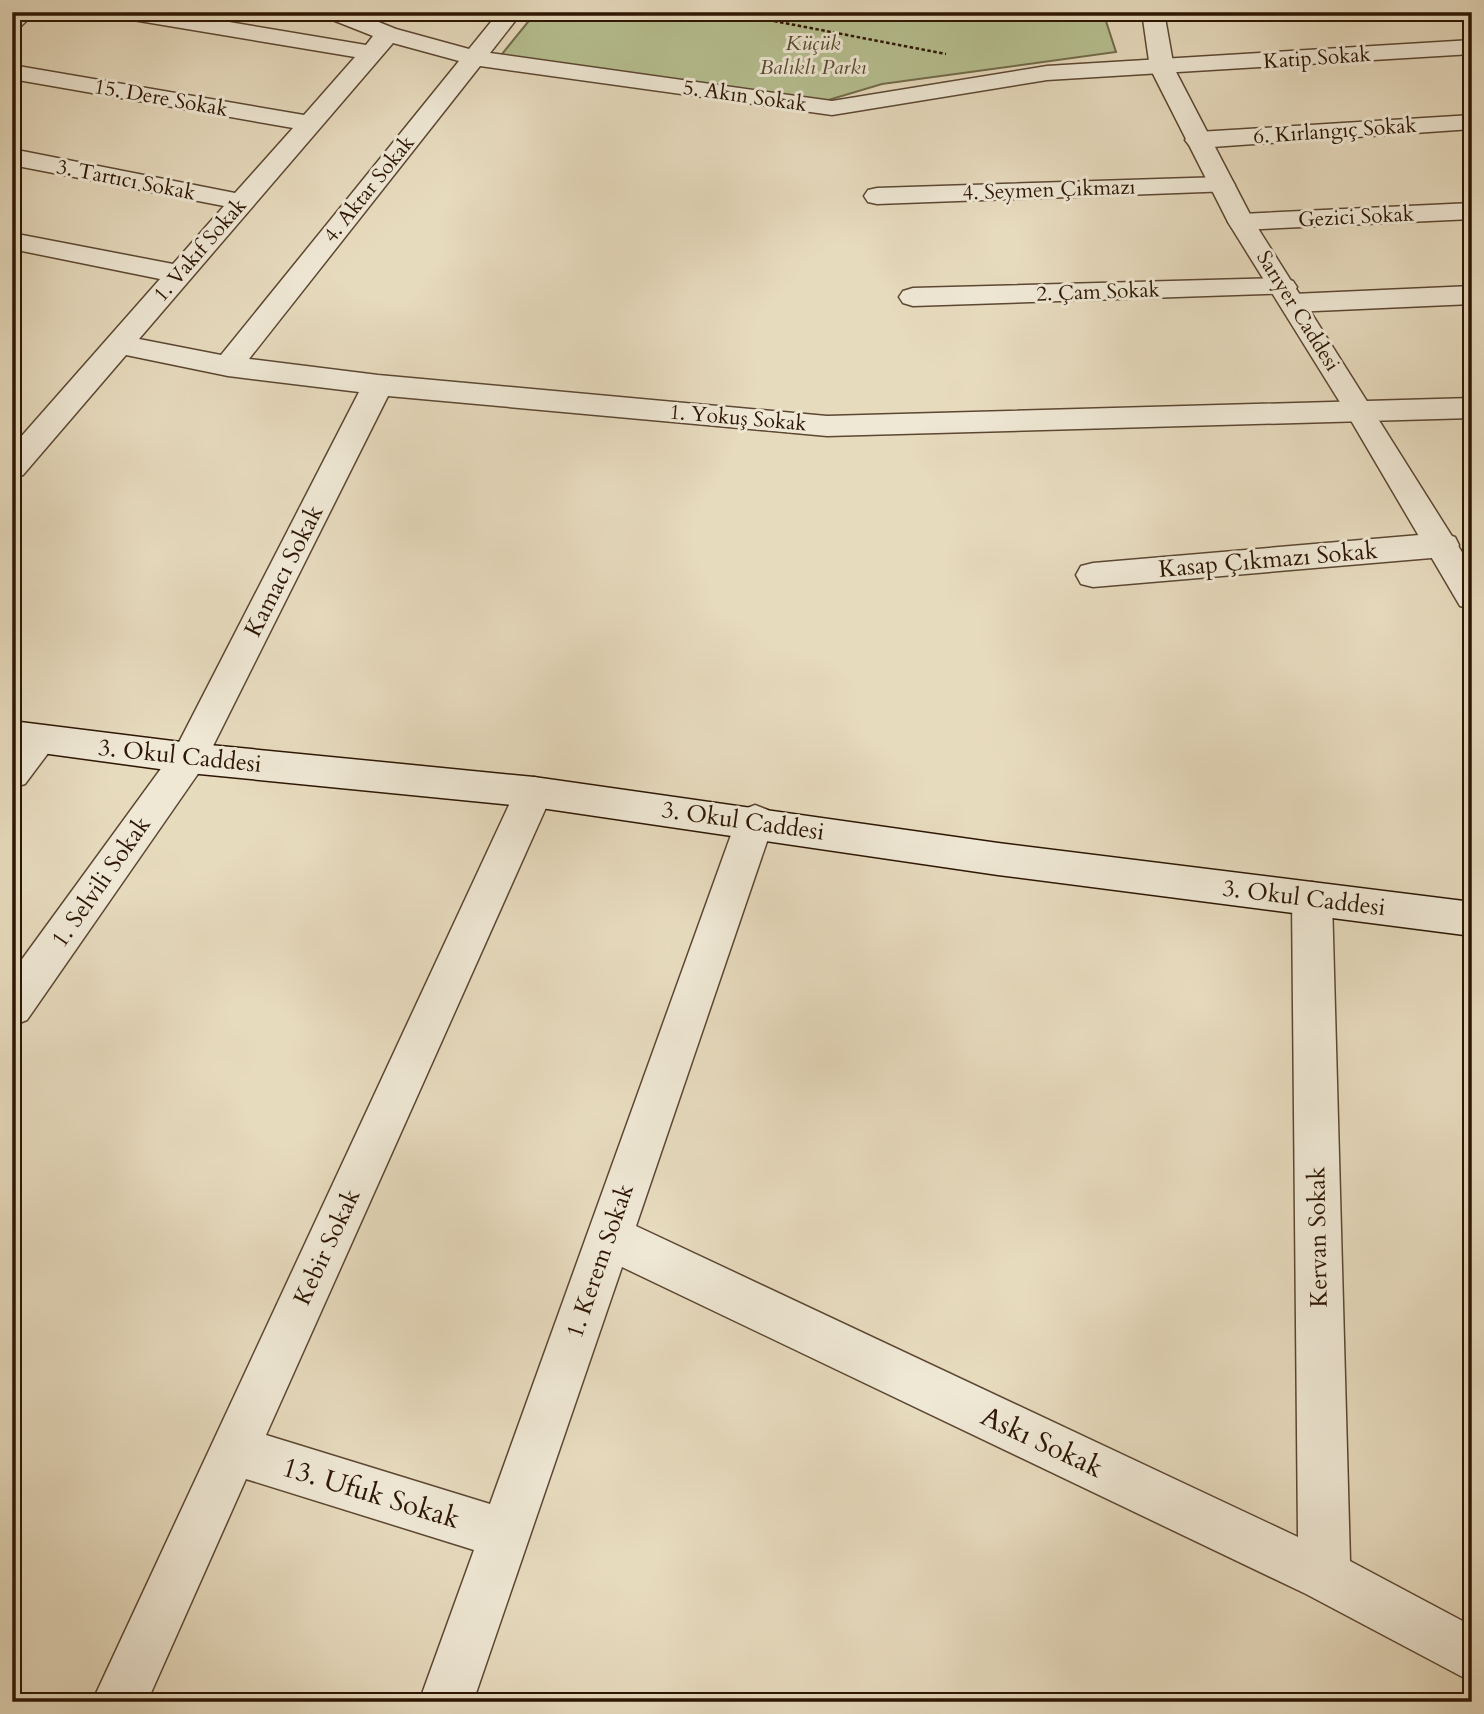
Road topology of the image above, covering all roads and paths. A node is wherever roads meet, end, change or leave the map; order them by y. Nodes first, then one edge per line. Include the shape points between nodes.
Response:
1 (25, 12) edge
2 (127, 12) edge
3 (333, 12) edge
4 (511, 12) edge
5 (727, 12) edge
6 (1152, 13) edge
7 (12, 22) edge
8 (379, 43) junction
9 (1472, 47) edge
10 (954, 55) dead end
11 (474, 58) junction
12 (1162, 68) junction
13 (12, 72) edge
14 (1472, 122) edge
15 (310, 123) junction
16 (1198, 140) junction
17 (12, 157) edge
18 (1222, 185) junction
19 (877, 196) dead end
20 (241, 202) junction
21 (1472, 211) edge
22 (1241, 222) junction
23 (12, 241) edge
24 (178, 274) junction
25 (1288, 295) junction
26 (1472, 295) edge
27 (913, 297) dead end
28 (119, 344) junction
29 (228, 366) junction
30 (379, 385) junction
31 (1472, 408) edge
32 (1361, 412) junction
33 (12, 467) edge
34 (1443, 545) junction
35 (1093, 575) dead end
36 (1472, 597) edge
37 (26, 737) edge
38 (189, 758) junction
39 (12, 773) edge
40 (534, 792) junction
41 (755, 821) junction
42 (1312, 898) junction
43 (1472, 919) edge
44 (12, 1007) edge
45 (608, 1237) junction
46 (234, 1450) junction
47 (507, 1535) junction
48 (1324, 1576) junction
49 (1472, 1655) edge
50 (119, 1702) edge
51 (446, 1702) edge

1 - 7 street
2 - 8 street
3 - 8 street, 5. Akın Sokak
4 - 11 street, 4. Aktar Sokak
5 - 10 path
6 - 12 street, Sarıyer Caddesi
8 - 11 street, 5. Akın Sokak
8 - 15 street, 1. Vakıf Sokak
9 - 12 street, Katip Sokak
11 - 12 street, 5. Akın Sokak via 832,108 1047,73
11 - 29 street, 4. Aktar Sokak
12 - 16 street, Sarıyer Caddesi
13 - 15 street, 15. Dere Sokak
14 - 16 street, 6. Kırlangıç Sokak
15 - 20 street, 1. Vakıf Sokak
16 - 18 street, Sarıyer Caddesi
17 - 20 street, 3. Tartıcı Sokak
18 - 19 street, 4. Seymen Çıkmazı
18 - 22 street, Sarıyer Caddesi
20 - 24 street, 1. Vakıf Sokak
21 - 22 street, Gezici Sokak
22 - 25 street, Sarıyer Caddesi
23 - 24 street
24 - 28 street, 1. Vakıf Sokak
25 - 26 street, 2. Çam Sokak
25 - 27 street, 2. Çam Sokak
25 - 32 street, Sarıyer Caddesi
28 - 29 street, 1. Yokuş Sokak
28 - 33 street, 1. Vakıf Sokak
29 - 30 street, 1. Yokuş Sokak
30 - 32 street, 1. Yokuş Sokak via 827,426
30 - 38 street, Kamacı Sokak
31 - 32 street, 1. Yokuş Sokak
32 - 34 street, Sarıyer Caddesi
34 - 35 street, Kasap Çıkmazı Sokak
34 - 36 street, Sarıyer Caddesi
37 - 38 street, 3. Okul Caddesi
37 - 39 street
38 - 40 street, 3. Okul Caddesi
38 - 44 street, 1. Selvili Sokak
40 - 41 street, 3. Okul Caddesi
40 - 46 street, Kebir Sokak
41 - 42 street, 3. Okul Caddesi via 998,859
41 - 45 street, 1. Kerem Sokak
42 - 43 street, 3. Okul Caddesi
42 - 48 street, Kervan Sokak
45 - 47 street, 1. Kerem Sokak
45 - 48 street, Askı Sokak
46 - 47 street, 13. Ufuk Sokak
46 - 50 street, Kebir Sokak
47 - 51 street, 1. Kerem Sokak
48 - 49 street, Askı Sokak

